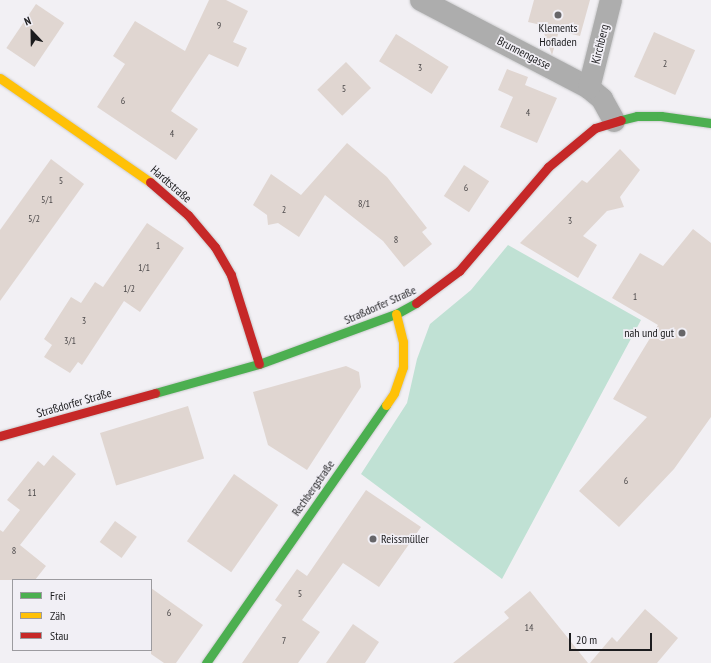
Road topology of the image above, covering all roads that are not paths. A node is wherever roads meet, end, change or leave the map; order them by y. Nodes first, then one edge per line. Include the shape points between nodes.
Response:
1 (421, 0) edge
2 (610, 0) edge
3 (0, 78) edge
4 (590, 88) junction
5 (614, 121) junction
6 (711, 123) edge
7 (396, 314) junction
8 (259, 364) junction
9 (0, 436) edge
10 (206, 663) edge

1 - 4 street, Brunnengasse
2 - 4 street, Kirchberg
3 - 8 street, Hardtstraße via 135,169 188,215 215,248 231,276
4 - 5 street, Brunnengasse via 602,100
5 - 6 street, Straßdorfer Straße via 637,116 661,116
5 - 7 street, Straßdorfer Straße via 595,128 563,152 458,271 429,296
7 - 8 street, Straßdorfer Straße
7 - 10 street, Rechbergstraße via 403,342 403,367 394,393
8 - 9 street, Straßdorfer Straße

